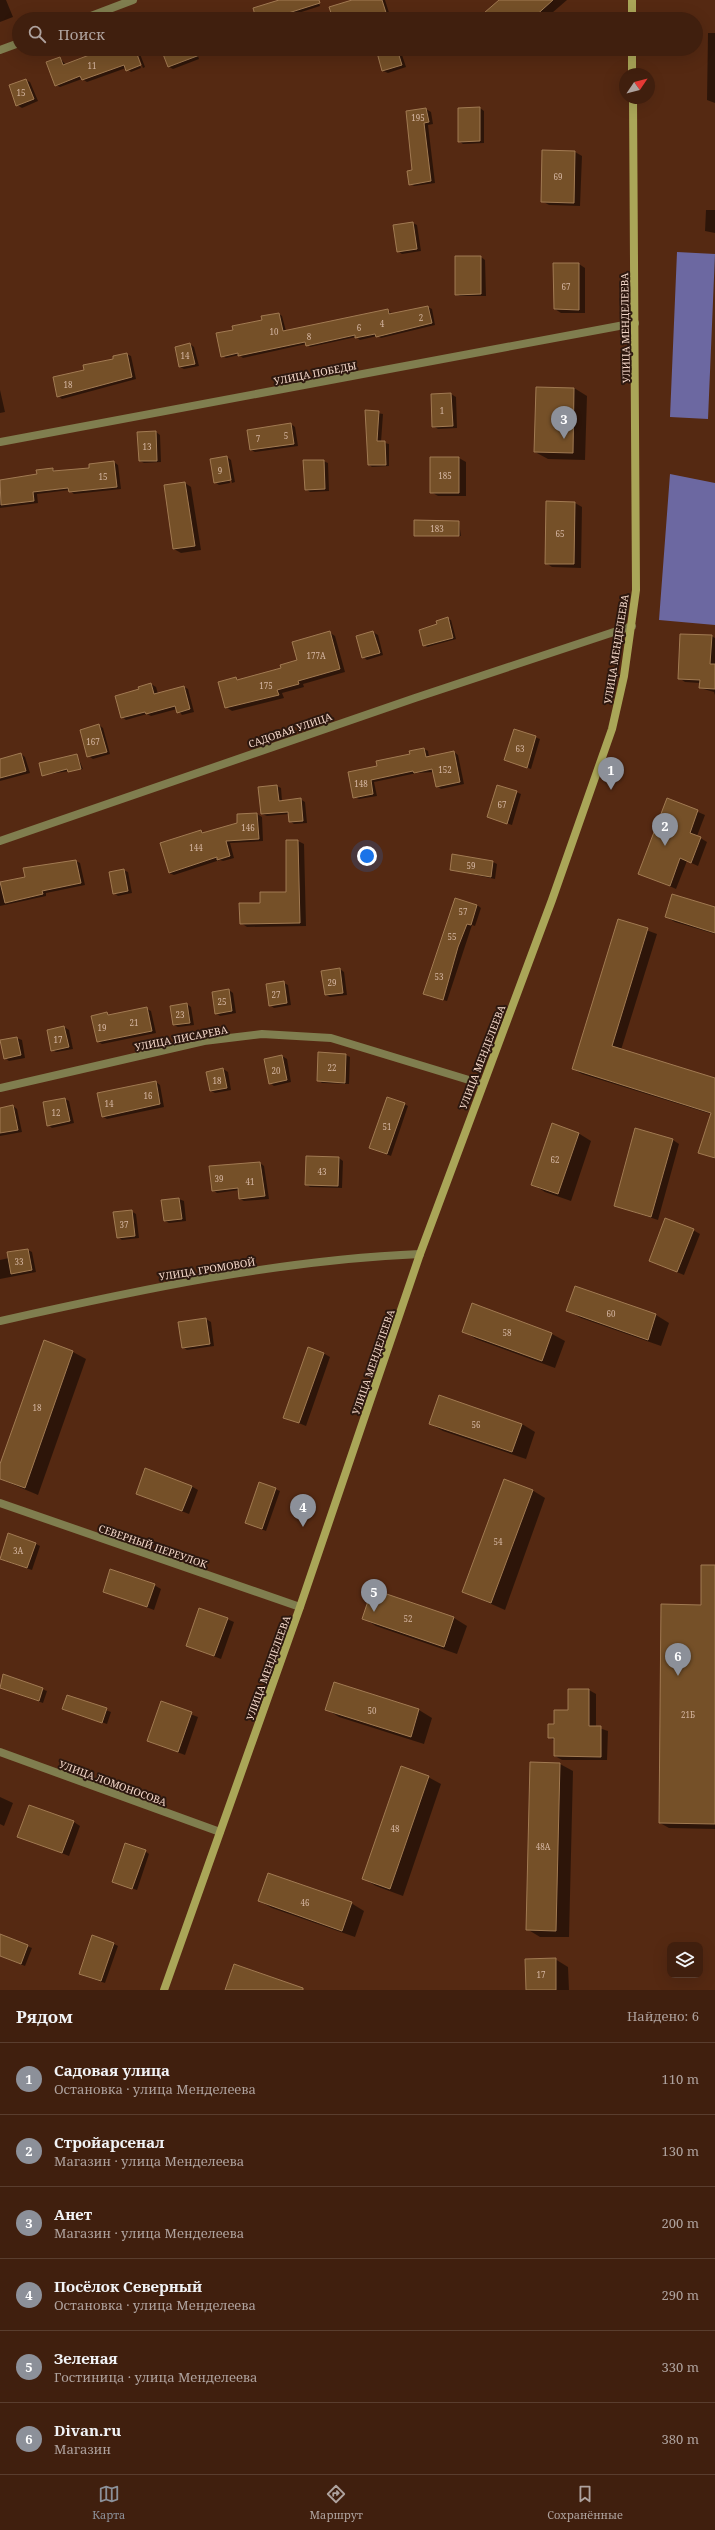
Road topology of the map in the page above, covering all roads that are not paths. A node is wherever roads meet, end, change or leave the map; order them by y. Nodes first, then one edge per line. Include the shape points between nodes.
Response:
1 (133, 0) edge
2 (632, 0) edge
3 (101, 12) edge
4 (632, 12) edge
5 (12, 46) edge
6 (0, 50) edge
7 (632, 56) edge
8 (632, 68) edge
9 (633, 104) edge
10 (635, 323) junction
11 (0, 442) edge
12 (632, 626) junction
13 (0, 841) edge
14 (482, 1084) junction
15 (0, 1088) edge
16 (420, 1254) junction
17 (0, 1321) edge
18 (0, 1503) edge
19 (300, 1607) junction
20 (0, 1752) edge
21 (220, 1832) junction
22 (164, 1990) edge

1 - 3 street
2 - 4 main road
5 - 6 street
7 - 8 main road
9 - 10 main road, УЛИЦА МЕНДЕЛЕЕВА
10 - 11 street, УЛИЦА ПОБЕДЫ
10 - 12 main road, УЛИЦА МЕНДЕЛЕЕВА via 636,590
12 - 13 street, САДОВАЯ УЛИЦА
12 - 14 main road, УЛИЦА МЕНДЕЛЕЕВА via 612,729 552,900
14 - 15 street, УЛИЦА ПИСАРЕВА via 331,1038 262,1034 204,1041
14 - 16 main road, УЛИЦА МЕНДЕЛЕЕВА
16 - 17 street, УЛИЦА ГРОМОВОЙ via 358,1256 140,1289
16 - 19 main road, УЛИЦА МЕНДЕЛЕЕВА
18 - 19 street, СЕВЕРНЫЙ ПЕРЕУЛОК
19 - 21 main road, УЛИЦА МЕНДЕЛЕЕВА
20 - 21 street, УЛИЦА ЛОМОНОСОВА
21 - 22 main road, УЛИЦА МЕНДЕЛЕЕВА

